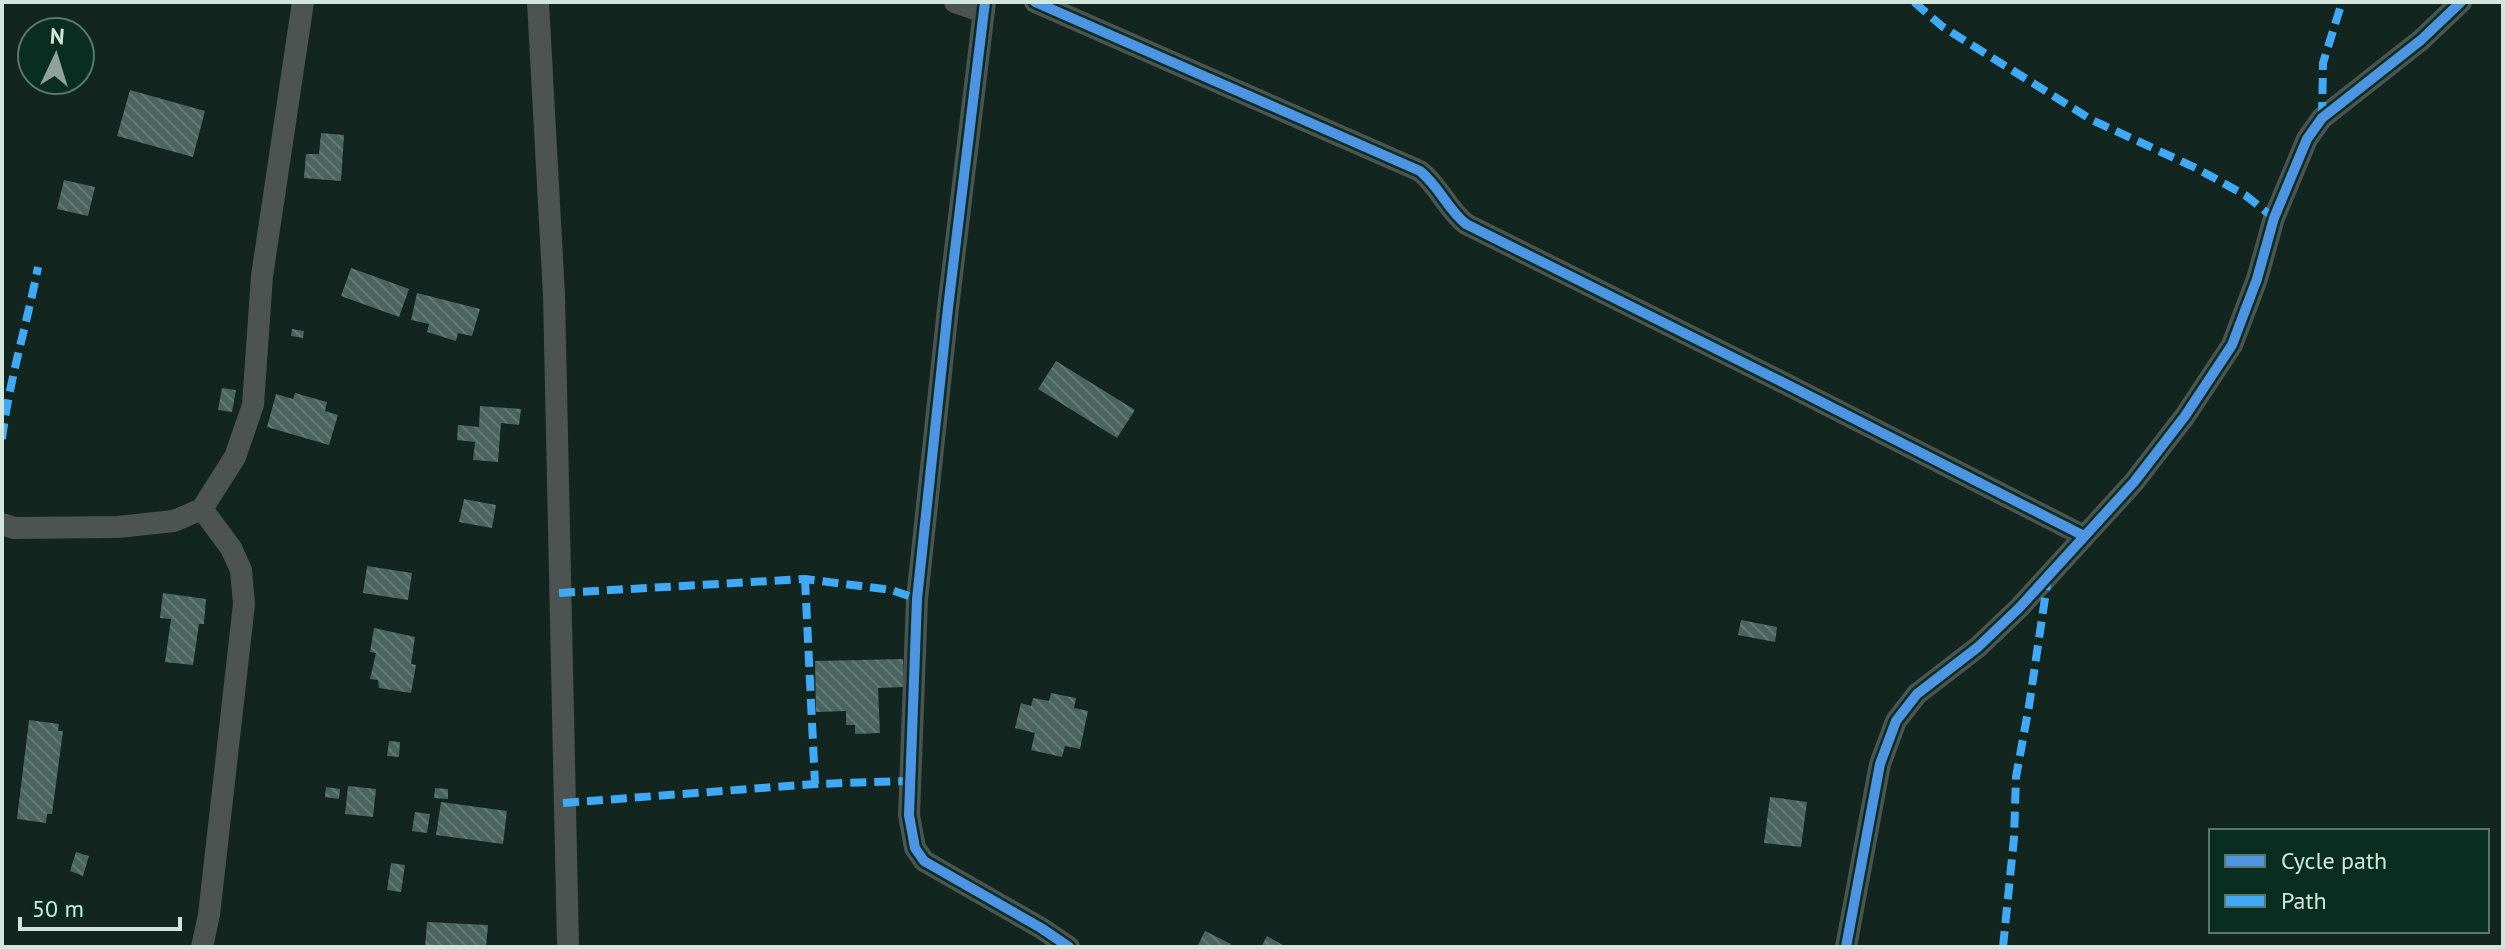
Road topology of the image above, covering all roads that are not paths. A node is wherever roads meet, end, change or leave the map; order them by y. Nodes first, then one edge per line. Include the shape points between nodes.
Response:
1 (303, 2) edge
2 (538, 2) edge
3 (955, 2) edge
4 (1035, 2) edge
5 (2461, 2) edge
6 (985, 7) edge
7 (202, 509) junction
8 (2, 524) edge
9 (2084, 536) junction
10 (202, 947) edge
11 (568, 947) edge
12 (1069, 947) edge
13 (1846, 947) edge

1 - 7 street via 262,276 253,405 235,457
2 - 11 street via 554,295
3 - 6 street
4 - 9 street via 1420,171 1466,224
5 - 9 street via 2314,128 2295,162 2232,345 2134,482
6 - 12 street via 917,599 909,815 915,848 924,861
7 - 8 street via 146,526
7 - 10 street via 241,570 244,604
9 - 13 street via 2019,608 1917,694 1896,721 1880,764

